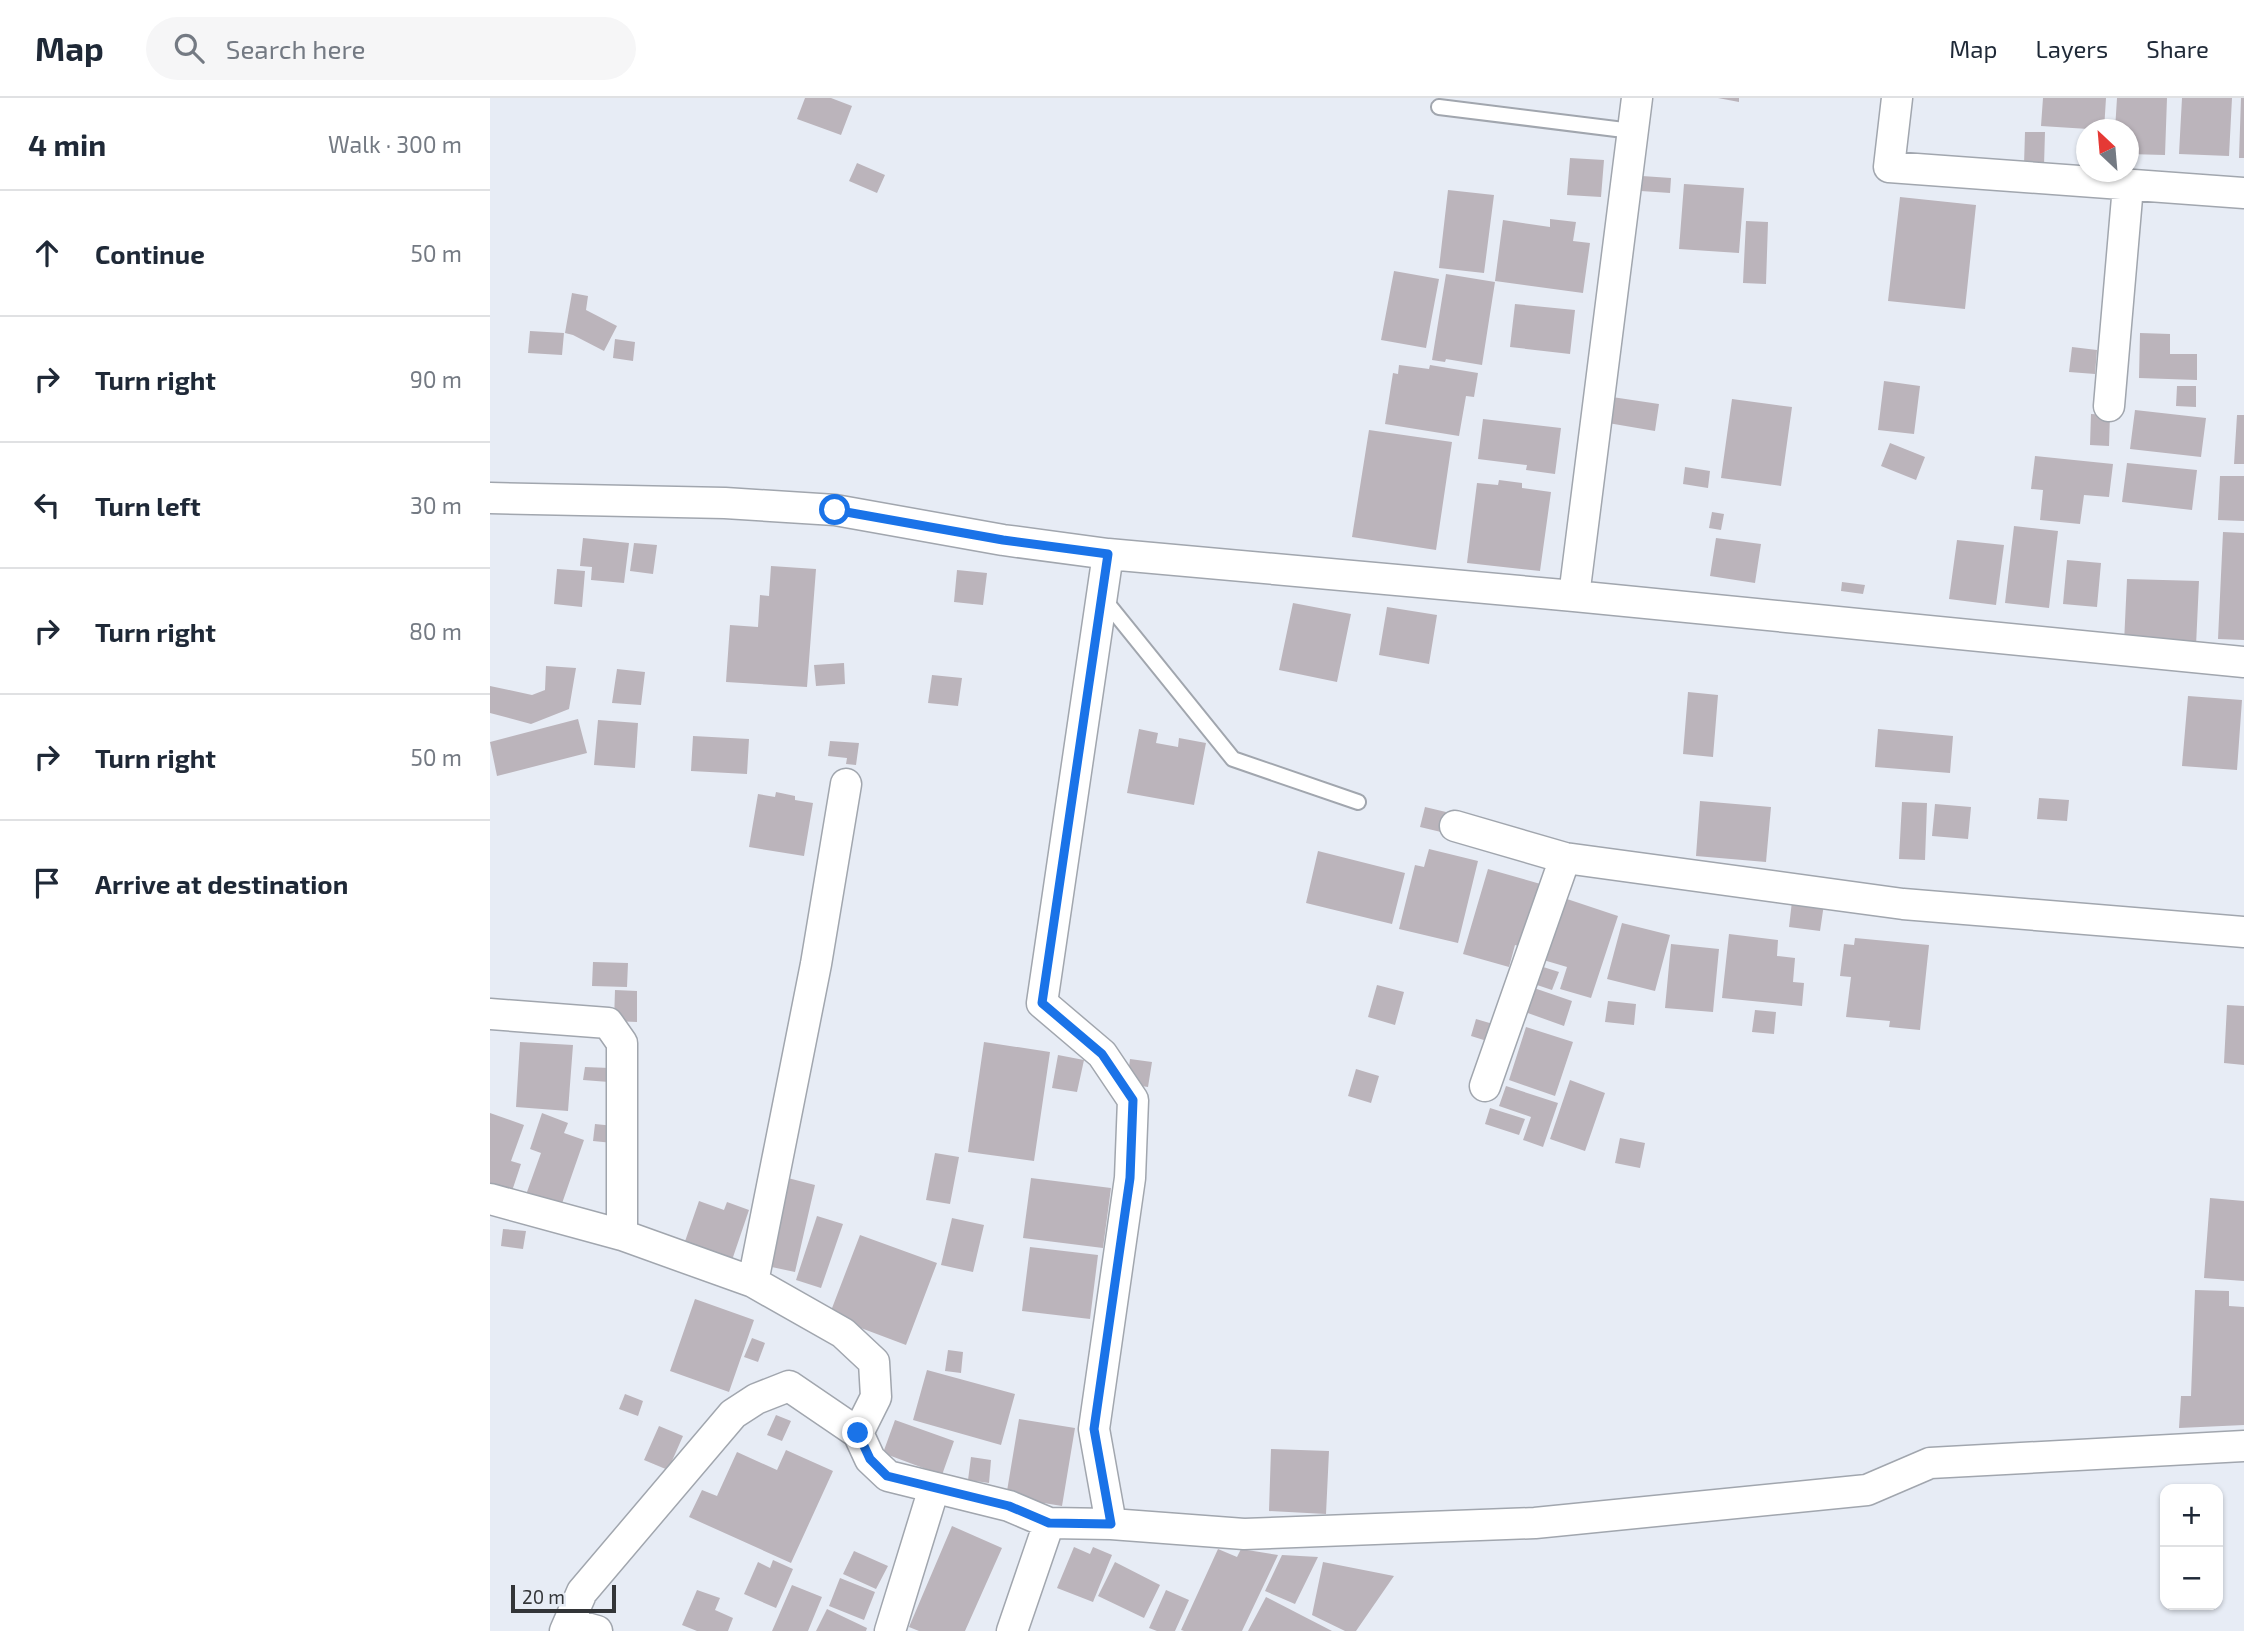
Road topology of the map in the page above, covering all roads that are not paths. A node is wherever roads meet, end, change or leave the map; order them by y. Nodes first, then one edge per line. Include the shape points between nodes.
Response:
1 (1637, 98) edge
2 (1897, 98) edge
3 (1439, 107) dead end
4 (1632, 131) junction
5 (2128, 186) junction
6 (2244, 193) edge
7 (2109, 406) dead end
8 (490, 498) edge
9 (1108, 554) junction
10 (1574, 596) junction
11 (1103, 597) junction
12 (2244, 662) edge
13 (846, 784) dead end
14 (1358, 802) dead end
15 (1455, 826) dead end
16 (1565, 858) junction
17 (2244, 932) edge
18 (490, 1014) edge
19 (1485, 1086) dead end
20 (490, 1199) edge
21 (622, 1235) junction
22 (753, 1282) junction
23 (858, 1433) junction
24 (2244, 1446) edge
25 (934, 1488) junction
26 (1049, 1523) junction
27 (1111, 1524) junction
28 (567, 1627) edge
29 (597, 1631) edge
30 (890, 1631) edge
31 (1013, 1631) edge

1 - 4 street
2 - 5 street via 1889,167
3 - 4 lane
4 - 10 street
5 - 6 street
5 - 7 street
8 - 9 street via 835,510
9 - 10 street
9 - 11 street
10 - 12 street
11 - 14 lane via 1233,759
11 - 27 street via 1042,1003 1102,1054 1133,1100 1130,1178 1094,1429
13 - 22 street via 816,964
15 - 16 street
16 - 17 street via 1903,904
16 - 19 street
18 - 21 street via 608,1023 622,1043
20 - 21 street
21 - 22 street
22 - 23 street via 843,1333 874,1362 876,1397
23 - 25 street via 870,1459 887,1476
23 - 28 street via 789,1386 733,1414 582,1592
24 - 27 street via 1930,1463 1867,1490 1535,1523 1244,1534
25 - 26 street via 1009,1506
25 - 30 street
26 - 27 street
26 - 31 street
28 - 29 street

